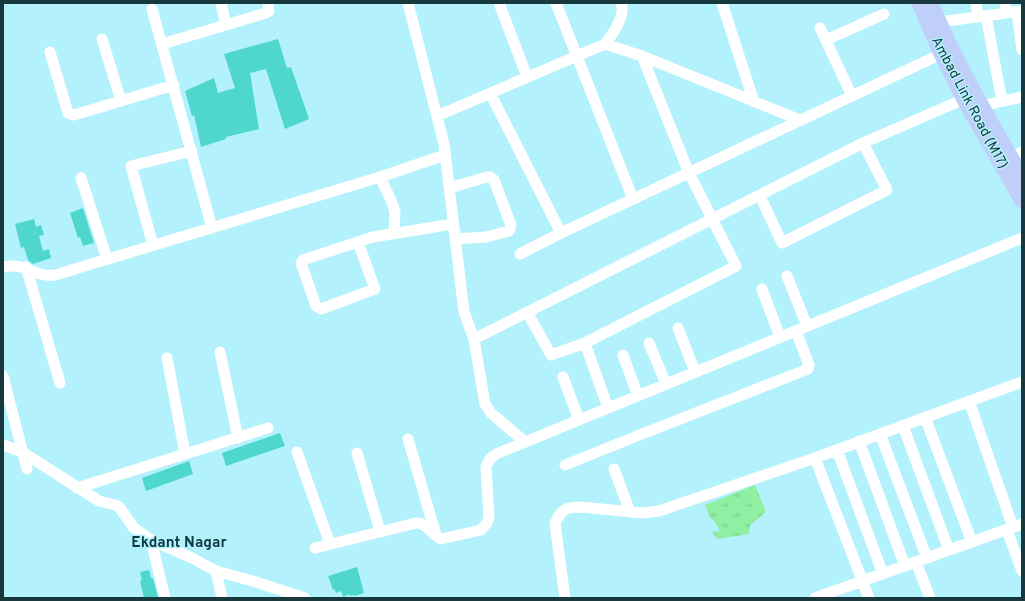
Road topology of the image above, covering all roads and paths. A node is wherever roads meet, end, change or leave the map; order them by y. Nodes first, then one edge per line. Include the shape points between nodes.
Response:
1 (221, 3) edge
2 (268, 3) edge
3 (408, 3) edge
4 (499, 3) edge
5 (556, 3) edge
6 (621, 3) edge
7 (722, 3) edge
8 (919, 3) edge
9 (931, 3) edge
10 (976, 3) edge
11 (152, 9) dead end
12 (1013, 10) edge
13 (884, 14) dead end
14 (982, 16) junction
15 (939, 22) junction
16 (226, 25) junction
17 (820, 28) dead end
18 (102, 39) dead end
19 (826, 40) junction
20 (162, 44) junction
21 (606, 44) junction
22 (1022, 50) edge
23 (50, 52) dead end
24 (941, 54) junction
25 (577, 56) junction
26 (642, 56) junction
27 (527, 77) junction
28 (174, 85) junction
29 (490, 93) junction
30 (852, 96) junction
31 (1021, 99) edge
32 (121, 101) junction
33 (1002, 101) junction
34 (754, 102) junction
35 (973, 103) junction
36 (437, 116) junction
37 (800, 120) junction
38 (863, 143) junction
39 (192, 151) junction
40 (1016, 154) edge
41 (445, 155) junction
42 (689, 173) junction
43 (1022, 176) edge
44 (380, 177) junction
45 (81, 178) dead end
46 (449, 188) junction
47 (760, 196) junction
48 (633, 199) junction
49 (1022, 201) edge
50 (712, 220) junction
51 (453, 224) junction
52 (212, 228) junction
53 (394, 233) junction
54 (562, 233) junction
55 (1022, 238) edge
56 (455, 239) junction
57 (358, 242) junction
58 (153, 245) junction
59 (520, 254) dead end
60 (106, 259) junction
61 (3, 267) edge
62 (26, 267) junction
63 (787, 276) dead end
64 (762, 289) dead end
65 (527, 312) junction
66 (807, 326) junction
67 (678, 328) dead end
68 (796, 331) junction
69 (780, 337) junction
70 (474, 339) junction
71 (585, 343) junction
72 (650, 343) dead end
73 (220, 352) dead end
74 (623, 355) dead end
75 (167, 358) dead end
76 (695, 372) junction
77 (3, 376) edge
78 (563, 376) dead end
79 (1022, 382) edge
80 (60, 383) dead end
81 (666, 384) junction
82 (638, 396) junction
83 (969, 401) junction
84 (608, 408) junction
85 (925, 417) junction
86 (579, 420) junction
87 (903, 426) junction
88 (268, 428) dead end
89 (880, 434) junction
90 (238, 438) junction
91 (408, 439) dead end
92 (859, 441) junction
93 (525, 442) junction
94 (3, 445) edge
95 (837, 450) junction
96 (22, 452) junction
97 (297, 452) dead end
98 (357, 453) dead end
99 (185, 454) junction
100 (814, 458) junction
101 (565, 466) dead end
102 (27, 469) dead end
103 (614, 469) dead end
104 (77, 488) junction
105 (630, 512) junction
106 (1014, 527) edge
107 (380, 531) junction
108 (436, 536) junction
109 (151, 540) junction
110 (972, 542) junction
111 (330, 544) junction
112 (315, 548) dead end
113 (949, 550) junction
114 (922, 560) junction
115 (905, 566) junction
116 (216, 571) junction
117 (1022, 571) edge
118 (883, 574) junction
119 (862, 581) junction
120 (165, 598) edge
121 (222, 598) edge
122 (305, 598) edge
123 (565, 598) edge
124 (815, 598) edge
125 (868, 598) edge
126 (930, 598) edge

1 - 16 street
2 - 16 street via 269,11 266,13
3 - 36 street
4 - 27 street
5 - 25 street
6 - 21 street via 623,7 616,30
7 - 34 street
8 - 24 main road, Ambad Link Road (M17)
9 - 15 main road, Ambad Link Road (M17)
10 - 14 street
11 - 20 street
12 - 14 street
12 - 22 street
13 - 19 street
14 - 15 street
14 - 33 street
15 - 35 main road, Ambad Link Road (M17)
16 - 20 street
17 - 19 street
18 - 32 street
19 - 30 street
20 - 28 street
21 - 25 street
21 - 26 street
23 - 32 street via 70,115
24 - 30 street
24 - 35 main road, Ambad Link Road (M17)
25 - 27 street
25 - 48 street
26 - 34 street
26 - 42 street
27 - 29 street
28 - 32 street
28 - 39 street
29 - 36 street
29 - 54 street
30 - 37 street
31 - 33 street
33 - 35 street
34 - 37 street
35 - 38 street
35 - 40 main road, Ambad Link Road (M17)
35 - 49 main road, Ambad Link Road (M17)
36 - 41 street
37 - 42 street
38 - 47 street
38 - 47 street via 887,190 782,243
39 - 52 street
39 - 58 street via 131,166
40 - 43 main road, Ambad Link Road (M17)
41 - 44 street
41 - 46 street
42 - 48 street
42 - 50 street
44 - 52 street
44 - 53 street via 394,212
45 - 60 street
46 - 51 street
46 - 56 street via 486,177 492,178 511,225 509,231 492,236
47 - 50 street
48 - 54 street
50 - 65 street
50 - 71 street via 736,266
51 - 53 street
51 - 56 street
52 - 58 street
53 - 57 street
54 - 59 street
55 - 66 street
56 - 70 street via 464,312
57 - 57 street via 302,261 318,308 375,289
58 - 60 street
60 - 62 street via 46,276
61 - 62 street
62 - 80 street
63 - 66 street
64 - 69 street
65 - 70 street
65 - 71 street via 551,355
66 - 68 street
67 - 76 street
68 - 69 street
68 - 101 street via 809,365 808,369
69 - 76 street
70 - 93 street via 483,399 487,409
71 - 84 street
72 - 81 street
73 - 90 street
74 - 82 street
75 - 99 street
76 - 81 street
77 - 96 street
78 - 86 street
79 - 83 street
81 - 82 street
82 - 84 street
83 - 85 street
83 - 106 street
84 - 86 street
85 - 87 street
85 - 110 street
86 - 93 street
87 - 89 street
87 - 113 street
88 - 90 street
89 - 92 street
89 - 114 street
90 - 99 street
91 - 108 street
92 - 95 street
92 - 115 street
93 - 108 street via 496,454 488,463 486,470 489,517 486,526 479,531 444,539
94 - 96 street
95 - 100 street
95 - 118 street
96 - 102 street
96 - 104 street
97 - 111 street
98 - 107 street
99 - 104 street
100 - 105 street via 666,509 650,513
100 - 119 street
103 - 105 street
104 - 109 street via 99,501 116,505 134,528
105 - 123 street via 571,507 557,518 555,524
106 - 110 street
106 - 117 street
107 - 108 street via 420,522
107 - 111 street
109 - 116 street
109 - 120 street
110 - 113 street
111 - 112 street
113 - 114 street
114 - 115 street
114 - 126 street
115 - 118 street
116 - 121 street
116 - 122 street
118 - 119 street
119 - 124 street
119 - 125 street

